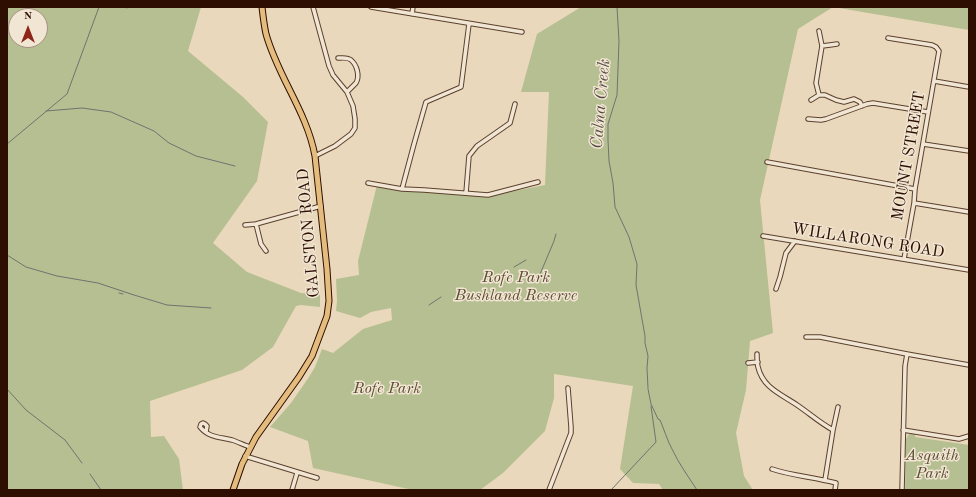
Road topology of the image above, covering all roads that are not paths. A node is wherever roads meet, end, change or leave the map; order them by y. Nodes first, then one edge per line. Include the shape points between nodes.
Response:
1 (262, 7) edge
2 (312, 7) edge
3 (371, 7) edge
4 (413, 7) edge
5 (412, 14) junction
6 (469, 24) junction
7 (819, 31) dead end
8 (522, 32) dead end
9 (888, 38) dead end
10 (837, 44) dead end
11 (822, 46) junction
12 (338, 58) dead end
13 (934, 81) junction
14 (969, 87) edge
15 (347, 92) junction
16 (819, 95) junction
17 (811, 100) dead end
18 (515, 104) dead end
19 (862, 106) junction
20 (928, 112) junction
21 (808, 119) dead end
22 (923, 144) junction
23 (969, 151) edge
24 (316, 156) junction
25 (767, 162) dead end
26 (538, 182) dead end
27 (368, 183) dead end
28 (915, 189) junction
29 (402, 190) junction
30 (466, 193) junction
31 (914, 203) junction
32 (321, 206) junction
33 (969, 212) edge
34 (245, 224) dead end
35 (256, 224) junction
36 (763, 236) dead end
37 (795, 241) junction
38 (266, 251) dead end
39 (904, 259) junction
40 (969, 270) edge
41 (776, 288) dead end
42 (806, 337) dead end
43 (757, 354) dead end
44 (907, 354) junction
45 (758, 362) junction
46 (748, 364) dead end
47 (969, 365) edge
48 (568, 388) dead end
49 (838, 407) dead end
50 (833, 430) junction
51 (903, 430) junction
52 (206, 432) dead end
53 (969, 436) edge
54 (250, 447) junction
55 (245, 456) junction
56 (772, 469) dead end
57 (297, 473) junction
58 (316, 478) dead end
59 (825, 480) junction
60 (233, 490) edge
61 (292, 490) edge
62 (549, 490) edge
63 (835, 490) edge
64 (902, 490) edge

1 - 24 main road, GALSTON ROAD via 270,44 307,126
2 - 15 street via 329,66
3 - 5 street
4 - 5 street
5 - 6 street
6 - 8 street
6 - 29 street via 461,86 426,102
7 - 11 street
9 - 13 street, MOUNT STREET via 936,47 939,51
10 - 11 street
11 - 16 street via 816,83
12 - 15 street via 350,59 358,71 357,82
13 - 14 street
13 - 20 street, MOUNT STREET
15 - 24 street via 353,106 355,128 335,146
16 - 17 street
16 - 19 street via 844,102 854,99
18 - 30 street via 510,123 476,146 469,156
19 - 20 street via 874,103
19 - 21 street via 826,119
20 - 22 street, MOUNT STREET
22 - 23 street
22 - 28 street, MOUNT STREET
24 - 32 main road, GALSTON ROAD
25 - 28 street
26 - 30 street via 488,195
27 - 29 street
28 - 31 street, MOUNT STREET
29 - 30 street
31 - 33 street
31 - 39 street, MOUNT STREET
32 - 35 street
32 - 54 main road, GALSTON ROAD via 329,293 324,324 308,363
34 - 35 street
35 - 38 street via 261,244
36 - 37 street, WILLARONG ROAD
37 - 39 street, WILLARONG ROAD
37 - 41 street via 786,253
39 - 40 street, WILLARONG ROAD
42 - 44 street via 820,337
43 - 45 street
44 - 47 street
44 - 51 street
45 - 46 street
45 - 50 street via 763,378 772,389
48 - 62 street via 570,433
49 - 50 street
50 - 59 street
51 - 53 street via 960,439
51 - 64 street
52 - 54 street via 211,436
54 - 55 main road, GALSTON ROAD
55 - 57 street
55 - 60 main road, GALSTON ROAD
56 - 59 street via 786,474
57 - 58 street
57 - 61 street
59 - 63 street via 836,483

